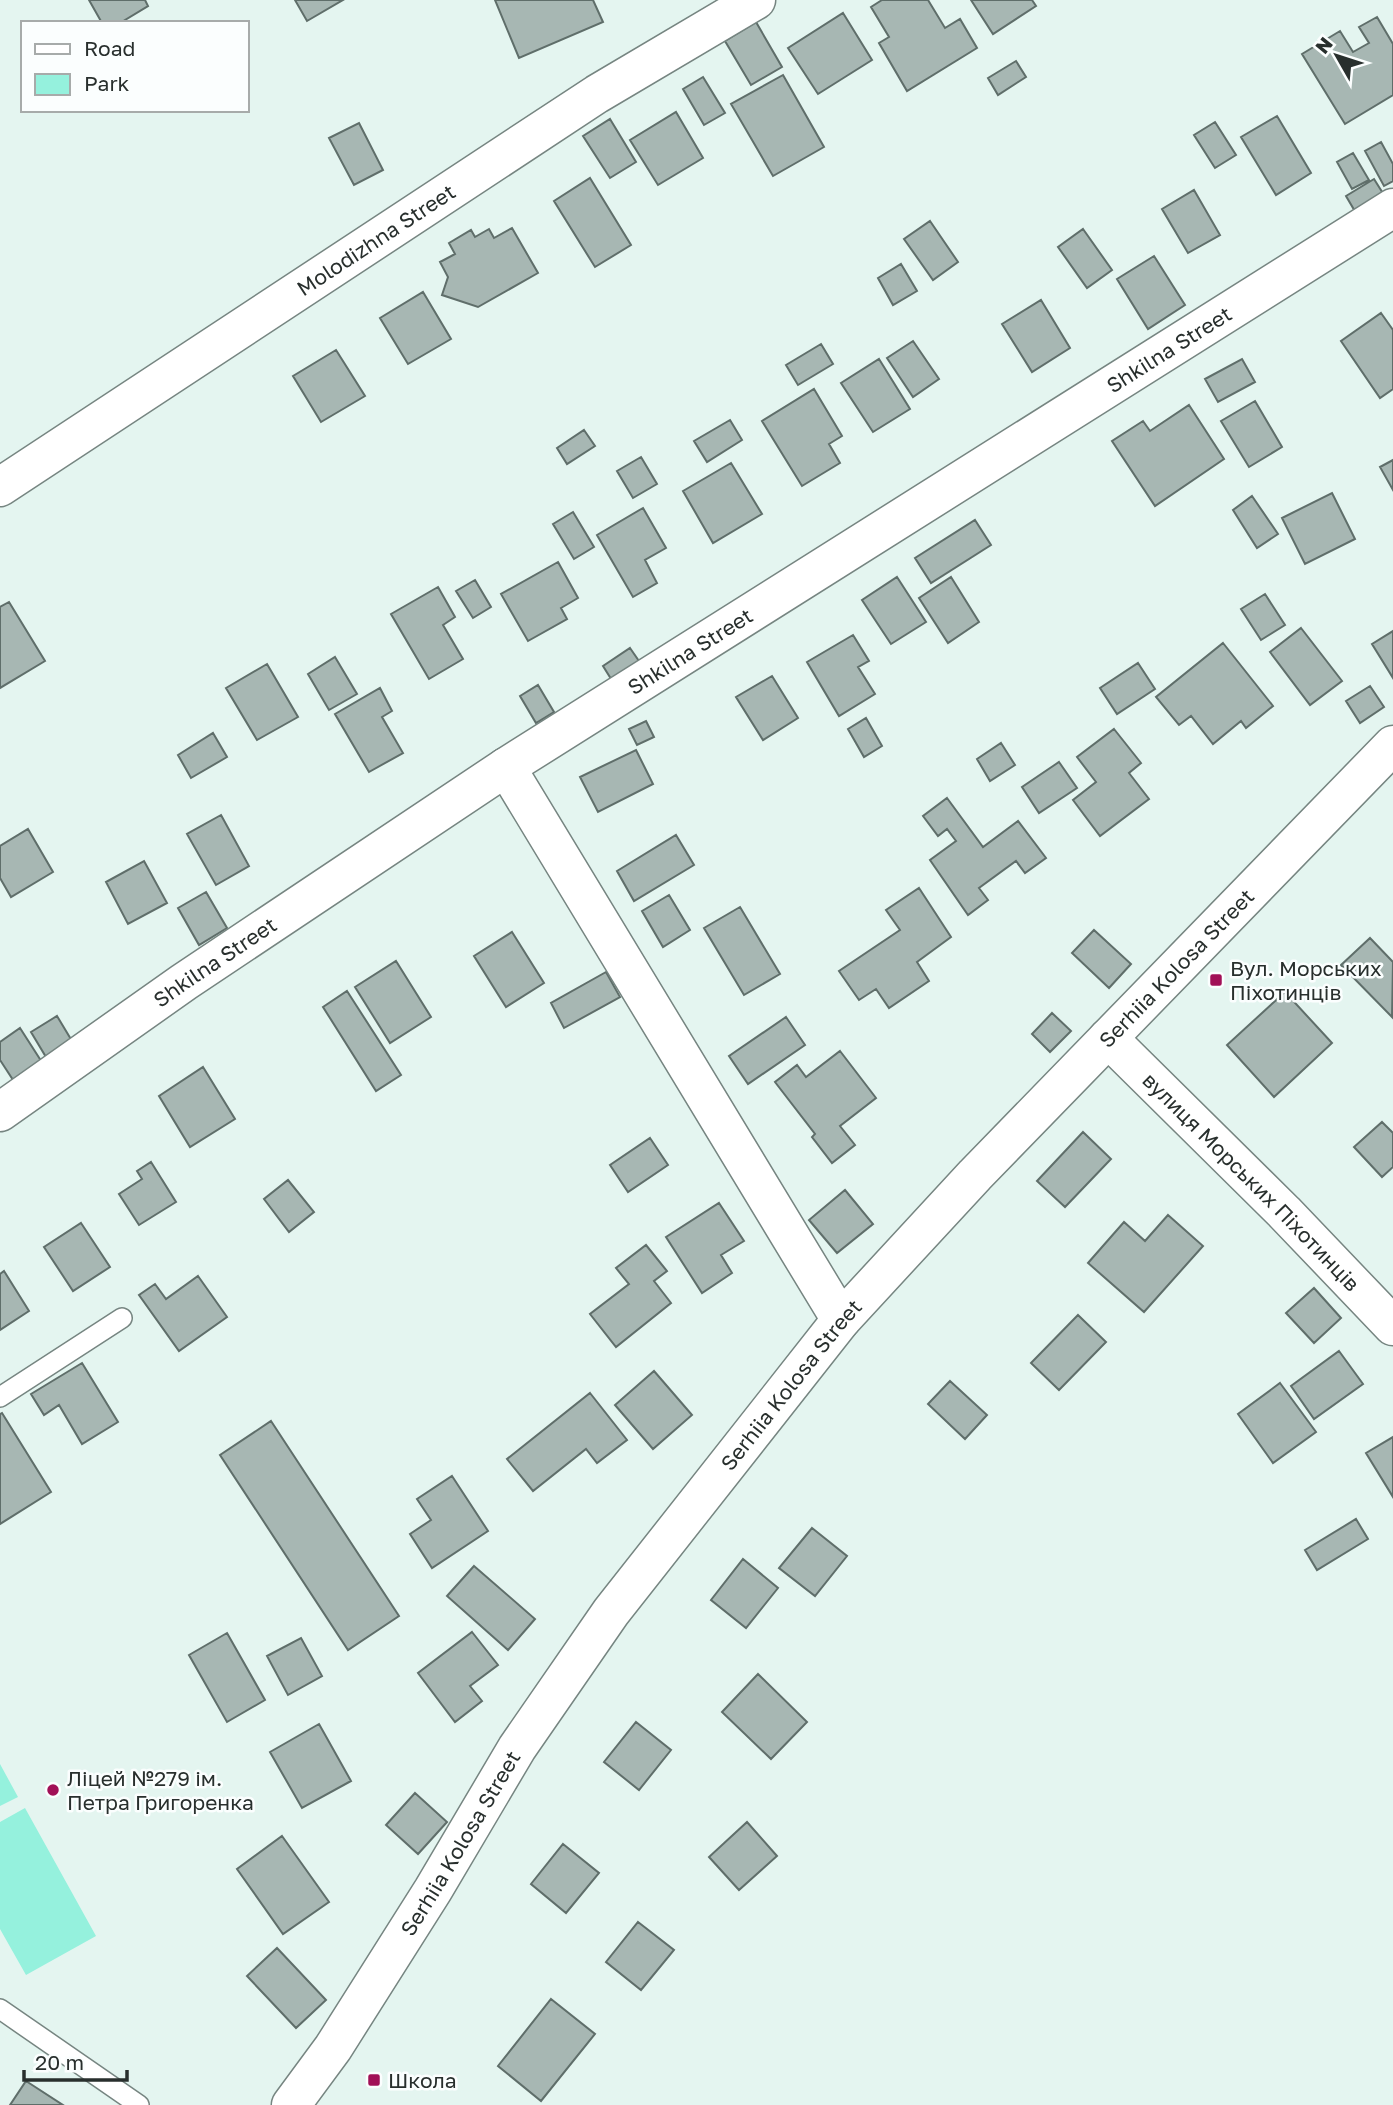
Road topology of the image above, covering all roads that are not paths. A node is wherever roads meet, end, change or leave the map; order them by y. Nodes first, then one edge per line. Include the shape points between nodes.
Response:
1 (756, 0) edge
2 (1393, 208) edge
3 (0, 486) edge
4 (1393, 745) edge
5 (506, 766) junction
6 (1108, 1038) junction
7 (0, 1112) edge
8 (122, 1318) dead end
9 (841, 1320) junction
10 (1393, 1326) edge
11 (0, 1397) edge
12 (0, 2009) edge
13 (139, 2105) edge
14 (291, 2105) edge

1 - 3 street, Molodizhna Street via 597,94
2 - 5 street, Shkilna Street
4 - 6 street, Serhiia Kolosa Street
5 - 7 street, Shkilna Street
5 - 9 street
6 - 9 street, Serhiia Kolosa Street
6 - 10 street, вулиця Морських Піхотинців
8 - 11 lane
9 - 14 street, Serhiia Kolosa Street via 611,1612 517,1748 433,1891
12 - 13 lane

